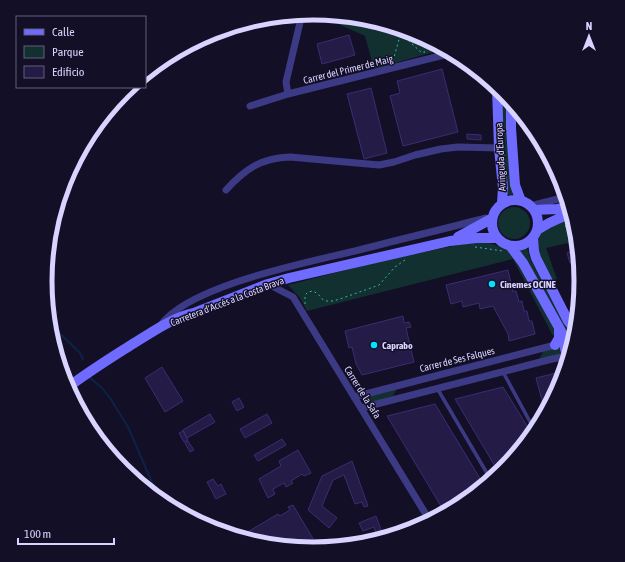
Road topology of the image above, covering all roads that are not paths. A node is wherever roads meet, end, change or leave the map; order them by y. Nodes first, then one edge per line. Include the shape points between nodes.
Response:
1 (300, 21) edge
2 (443, 55) edge
3 (288, 94) junction
4 (497, 96) edge
5 (250, 106) dead end
6 (511, 111) edge
7 (499, 148) junction
8 (226, 190) dead end
9 (561, 199) edge
10 (521, 201) junction
11 (502, 203) junction
12 (532, 208) junction
13 (563, 208) edge
14 (565, 216) edge
15 (492, 218) junction
16 (535, 234) junction
17 (496, 238) junction
18 (450, 241) junction
19 (509, 249) junction
20 (268, 284) junction
21 (187, 302) junction
22 (194, 313) junction
23 (570, 323) edge
24 (159, 327) junction
25 (567, 339) edge
26 (562, 343) junction
27 (565, 350) edge
28 (563, 357) edge
29 (502, 372) junction
30 (72, 384) edge
31 (437, 388) junction
32 (354, 397) junction
33 (361, 408) junction
34 (531, 424) edge
35 (488, 474) edge
36 (427, 516) edge

1 - 3 street via 286,82
2 - 3 street, Carrer del Primer de Maig
3 - 5 street, Carrer del Primer de Maig
4 - 7 main road, Avinguda d'Europa
6 - 10 main road, Avinguda d'Europa via 515,185
7 - 8 street via 441,149 379,165 279,158 259,163 239,176
7 - 11 main road, Avinguda d'Europa
9 - 12 street
10 - 11 main road
10 - 12 main road
11 - 15 main road
12 - 13 main road
12 - 16 main road via 538,220
14 - 16 main road via 549,223
15 - 17 main road
15 - 18 main road, Carretera d'Accés a la Costa Brava
15 - 21 street via 238,281
16 - 19 main road via 522,246
16 - 23 main road via 534,251 539,264
17 - 18 main road, Carretera d'Accés a la Costa Brava
17 - 19 main road
18 - 20 main road, Carretera d'Accés a la Costa Brava
19 - 26 main road via 523,263 558,327
20 - 22 main road, Carretera d'Accés a la Costa Brava
20 - 32 street, Carrer de la Safa via 293,297
21 - 22 street via 187,308
21 - 24 street via 166,318
22 - 24 main road, Carretera d'Accés a la Costa Brava
24 - 30 main road, Carretera d'Accés a la Costa Brava
25 - 26 main road
26 - 27 main road
26 - 32 street, Carrer de Ses Falques
28 - 29 street
29 - 31 street
29 - 34 lane
31 - 33 street
31 - 35 lane
32 - 33 street, Carrer de la Safa
33 - 36 street, Carrer de la Safa

